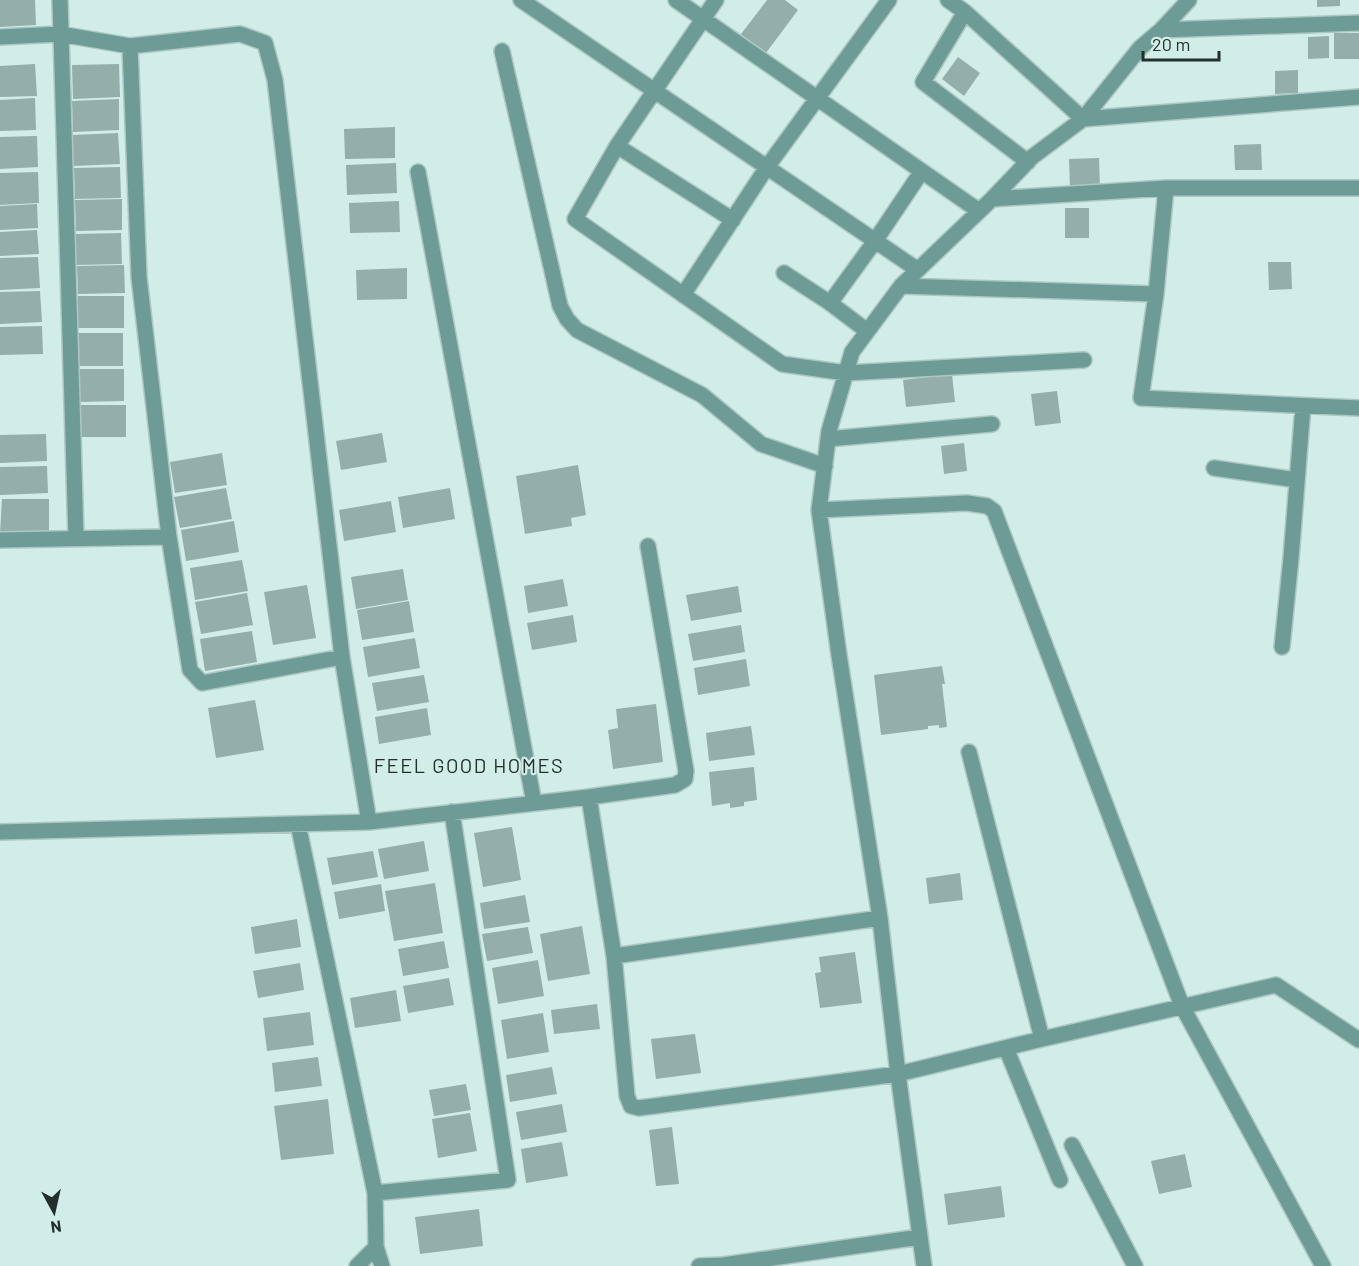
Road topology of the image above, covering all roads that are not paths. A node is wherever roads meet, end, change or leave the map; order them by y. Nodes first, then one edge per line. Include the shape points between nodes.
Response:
1 (60, 0) edge
2 (521, 0) edge
3 (676, 0) edge
4 (716, 0) edge
5 (889, 0) edge
6 (948, 0) edge
7 (1189, 0) edge
8 (966, 12) junction
9 (703, 19) junction
10 (1359, 23) edge
11 (1161, 30) junction
12 (60, 34) junction
13 (0, 37) edge
14 (130, 46) junction
15 (502, 51) dead end
16 (654, 91) junction
17 (1359, 97) edge
18 (817, 98) junction
19 (1083, 119) junction
20 (617, 146) junction
21 (1028, 162) junction
22 (767, 167) junction
23 (922, 171) junction
24 (418, 172) dead end
25 (1167, 188) junction
26 (1359, 188) edge
27 (992, 199) junction
28 (979, 211) junction
29 (733, 220) junction
30 (875, 241) junction
31 (918, 270) junction
32 (784, 273) dead end
33 (901, 286) junction
34 (1156, 294) junction
35 (683, 295) junction
36 (830, 303) junction
37 (867, 332) junction
38 (1084, 360) dead end
39 (846, 373) junction
40 (1303, 406) junction
41 (1359, 408) edge
42 (992, 424) dead end
43 (828, 439) junction
44 (825, 466) junction
45 (1214, 468) dead end
46 (1297, 480) junction
47 (819, 510) junction
48 (169, 537) junction
49 (76, 538) junction
50 (0, 540) edge
51 (648, 546) dead end
52 (1282, 647) dead end
53 (342, 657) junction
54 (969, 752) dead end
55 (589, 797) junction
56 (534, 803) junction
57 (452, 812) junction
58 (369, 822) junction
59 (298, 824) junction
60 (0, 832) edge
61 (880, 918) junction
62 (614, 956) junction
63 (1182, 1006) junction
64 (1042, 1039) junction
65 (1359, 1040) edge
66 (1006, 1048) junction
67 (898, 1074) junction
68 (1072, 1146) dead end
69 (1060, 1180) dead end
70 (375, 1193) junction
71 (921, 1237) junction
72 (376, 1247) junction
73 (723, 1265) edge
74 (357, 1266) edge
75 (382, 1266) edge
76 (699, 1266) edge
77 (924, 1266) edge
78 (1134, 1266) edge
79 (1323, 1266) edge

1 - 12 street
2 - 16 street
3 - 9 street
4 - 9 street
5 - 18 street
6 - 8 street
7 - 11 street
8 - 19 street
8 - 21 street via 923,82
9 - 16 street
9 - 18 street
10 - 11 street
11 - 19 street via 1140,48
12 - 13 street
12 - 14 street
12 - 49 street
14 - 48 street via 140,277
14 - 53 street via 240,34 265,43 275,80
15 - 44 street via 560,306 567,319 577,330 702,395 761,444
16 - 20 street
16 - 22 street
17 - 19 street
18 - 22 street
18 - 23 street
19 - 21 street
20 - 29 street
20 - 35 street via 576,219
21 - 27 street
22 - 29 street
22 - 30 street
23 - 28 street
23 - 30 street
24 - 56 street
25 - 26 street
25 - 27 street
25 - 34 street
27 - 28 street
28 - 31 street
29 - 35 street
30 - 31 street
30 - 36 street
31 - 33 street
32 - 36 street
33 - 34 street
33 - 37 street
34 - 40 street via 1141,398
35 - 39 street via 782,364
36 - 37 street
37 - 39 street via 852,352
38 - 39 street
39 - 43 street
40 - 41 street
40 - 46 street
42 - 43 street
43 - 44 street
44 - 47 street
45 - 46 street
46 - 52 street
47 - 61 street
47 - 63 street via 967,503 987,506 994,512
48 - 49 street
48 - 53 street via 190,670 202,683
49 - 50 street
51 - 55 street via 685,778 675,785
53 - 58 street
54 - 64 street
55 - 56 street
55 - 62 street
56 - 57 street
57 - 58 street
57 - 70 street via 508,1180
58 - 59 street
59 - 60 street
59 - 70 street
61 - 62 street
61 - 67 street
62 - 67 street via 631,1106
63 - 64 street
63 - 65 street via 1276,985
63 - 79 street
64 - 66 street
66 - 67 street
66 - 69 street
67 - 71 street
68 - 78 street
70 - 72 street
71 - 73 street
71 - 77 street
72 - 74 street
72 - 75 street
73 - 76 street

